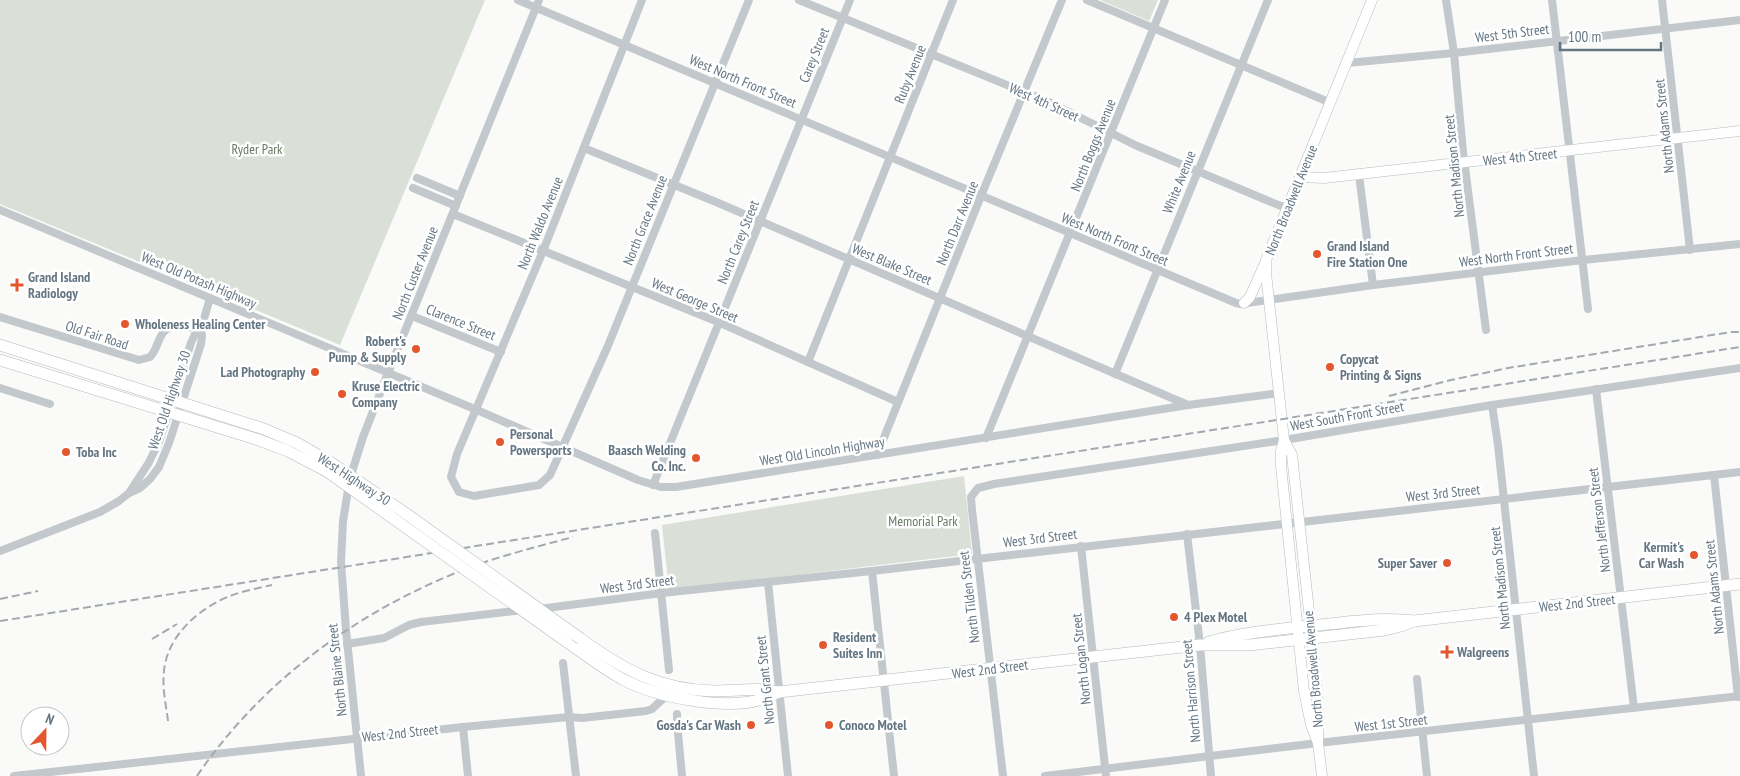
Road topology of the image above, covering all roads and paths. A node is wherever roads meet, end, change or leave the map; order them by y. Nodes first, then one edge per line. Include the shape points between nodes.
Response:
1 (518, 0) edge
2 (642, 0) edge
3 (749, 0) edge
4 (799, 0) edge
5 (850, 0) edge
6 (953, 0) edge
7 (1062, 0) edge
8 (1087, 0) edge
9 (1165, 0) edge
10 (1268, 0) edge
11 (1372, 0) edge
12 (1446, 0) edge
13 (1552, 0) edge
14 (1662, 0) edge
15 (537, 4) edge
16 (843, 18) junction
17 (1740, 20) edge
18 (1154, 28) junction
19 (1665, 28) junction
20 (1557, 41) junction
21 (624, 45) junction
22 (1454, 53) junction
23 (931, 55) junction
24 (1347, 63) junction
25 (1242, 66) junction
26 (715, 83) junction
27 (1024, 92) junction
28 (1331, 103) junction
29 (802, 120) junction
30 (1740, 132) edge
31 (1111, 133) junction
32 (1678, 139) junction
33 (584, 148) junction
34 (1570, 151) junction
35 (890, 157) junction
36 (1465, 163) junction
37 (1197, 171) junction
38 (1359, 175) junction
39 (1300, 177) junction
40 (417, 178) dead end
41 (673, 185) junction
42 (413, 188) dead end
43 (460, 196) junction
44 (981, 196) junction
45 (1288, 209) junction
46 (0, 210) edge
47 (454, 210) junction
48 (760, 221) junction
49 (1069, 233) junction
50 (1740, 244) edge
51 (1690, 250) junction
52 (543, 251) junction
53 (849, 259) junction
54 (1266, 260) junction
55 (1583, 260) junction
56 (1157, 271) junction
57 (1479, 273) junction
58 (1372, 285) junction
59 (632, 287) junction
60 (210, 298) junction
61 (940, 298) junction
62 (1269, 299) junction
63 (1244, 303) junction
64 (1588, 309) dead end
65 (412, 316) junction
66 (0, 318) edge
67 (718, 322) junction
68 (201, 329) junction
69 (1486, 330) dead end
70 (1028, 336) junction
71 (0, 346) edge
72 (501, 352) junction
73 (0, 360) edge
74 (808, 362) junction
75 (1740, 368) edge
76 (388, 373) junction
77 (1115, 374) junction
78 (0, 388) edge
79 (1596, 389) junction
80 (1279, 393) junction
81 (178, 400) junction
82 (898, 402) junction
83 (50, 404) dead end
84 (1188, 405) junction
85 (1492, 405) junction
86 (477, 410) junction
87 (174, 414) junction
88 (986, 438) junction
89 (1284, 440) junction
90 (564, 448) junction
91 (877, 455) junction
92 (331, 468) junction
93 (1740, 472) edge
94 (1714, 475) junction
95 (543, 481) joint
96 (653, 485) junction
97 (1608, 488) junction
98 (1504, 500) junction
99 (972, 504) joint
100 (1299, 522) junction
101 (1287, 523) junction
102 (655, 533) dead end
103 (1187, 534) junction
104 (1081, 546) junction
105 (0, 551) edge
106 (977, 558) junction
107 (341, 562) joint
108 (872, 571) junction
109 (768, 582) junction
110 (1740, 584) edge
111 (1726, 586) junction
112 (662, 593) junction
113 (1621, 598) junction
114 (1516, 610) junction
115 (1414, 621) junction
116 (1310, 626) junction
117 (1298, 628) junction
118 (1312, 639) junction
119 (1299, 640) junction
120 (347, 644) junction
121 (1200, 645) junction
122 (1094, 657) junction
123 (563, 662) dead end
124 (990, 668) junction
125 (670, 670) dead end
126 (1417, 679) dead end
127 (884, 681) junction
128 (669, 691) junction
129 (779, 692) junction
130 (1739, 696) edge
131 (1634, 708) junction
132 (677, 714) dead end
133 (570, 717) junction
134 (1528, 720) junction
135 (463, 727) junction
136 (1422, 732) junction
137 (357, 738) junction
138 (1318, 743) junction
139 (1209, 757) junction
140 (1105, 773) edge
141 (14, 776) edge
142 (361, 776) edge
143 (468, 776) edge
144 (576, 776) edge
145 (682, 776) edge
146 (788, 776) edge
147 (894, 776) edge
148 (1003, 776) edge
149 (1045, 776) edge
150 (1211, 776) edge
151 (1322, 776) edge
152 (1427, 776) edge
153 (1534, 776) edge

1 - 15 street, West North Front Street
2 - 21 street, North Waldo Avenue
3 - 26 street, North Grace Avenue
4 - 16 street, West 4th Street
5 - 16 street, Carey Street
6 - 23 street, Ruby Avenue
7 - 27 street, North Darr Avenue
8 - 18 street
9 - 18 street, North Boggs Avenue
10 - 25 street, White Avenue
11 - 24 main road, North Broadwell Avenue
12 - 22 street, North Madison Street
13 - 20 street
14 - 19 street, North Adams Street
15 - 21 street, West North Front Street
15 - 43 street, North Custer Avenue
16 - 23 street, West 4th Street
16 - 29 street, Carey Street
17 - 19 street, West 5th Street
18 - 25 street
18 - 31 street, North Boggs Avenue
19 - 20 street, West 5th Street
19 - 32 street, North Adams Street
20 - 22 street, West 5th Street
20 - 34 street
21 - 26 street, West North Front Street
21 - 33 street, North Waldo Avenue
22 - 24 street, West 5th Street
22 - 36 street, North Madison Street
23 - 27 street, West 4th Street
23 - 35 street, Ruby Avenue
24 - 28 main road, North Broadwell Avenue
25 - 28 street
25 - 37 street, White Avenue
26 - 29 street, West North Front Street
26 - 41 street, North Grace Avenue
27 - 31 street, West 4th Street
27 - 44 street, North Darr Avenue
28 - 39 main road, North Broadwell Avenue
29 - 35 street, West North Front Street
29 - 48 street, North Carey Street
30 - 32 main road, West 4th Street
31 - 37 street, West 4th Street
31 - 49 street, North Boggs Avenue
32 - 34 main road, West 4th Street
32 - 51 street, North Adams Street
33 - 41 street, West Blake Street
33 - 52 street, North Waldo Avenue
34 - 36 main road, West 4th Street
34 - 55 street
35 - 44 street, West North Front Street
35 - 53 street, Ruby Avenue
36 - 38 main road, West 4th Street
36 - 57 street, North Madison Street
37 - 45 street, West 4th Street
37 - 56 street, White Avenue
38 - 39 main road, West 4th Street
38 - 58 street
39 - 45 main road, North Broadwell Avenue
40 - 43 street
41 - 48 street, West Blake Street
41 - 59 street, North Grace Avenue
42 - 47 street, West George Street
43 - 47 street, North Custer Avenue
44 - 49 street, West North Front Street
44 - 61 street, North Darr Avenue
45 - 54 main road, North Broadwell Avenue
46 - 60 street, West Old Potash Highway
47 - 52 street, West George Street
47 - 65 street, North Custer Avenue
48 - 53 street, West Blake Street
48 - 67 street, North Carey Street
49 - 56 street, West North Front Street
49 - 70 street, North Boggs Avenue
50 - 51 street, West North Front Street
51 - 55 street, West North Front Street
52 - 59 street, West George Street
52 - 72 street, North Waldo Avenue
53 - 61 street, West Blake Street
53 - 74 street, Ruby Avenue
54 - 62 main road, North Broadwell Avenue
54 - 63 main road
55 - 57 street, West North Front Street
55 - 64 street
56 - 63 street, West North Front Street via 1236,303
56 - 77 street, White Avenue
57 - 58 street, West North Front Street
57 - 69 street, North Madison Street
58 - 62 street, West North Front Street
59 - 67 street, West George Street
59 - 90 street, North Grace Avenue
60 - 68 street, West Old Highway 30
60 - 76 street, West Old Potash Highway
61 - 70 street, West Blake Street
61 - 82 street, North Darr Avenue
62 - 63 street, West North Front Street
62 - 80 main road, North Broadwell Avenue
65 - 72 street, Clarence Street
65 - 76 street, North Custer Avenue
66 - 68 street, Old Fair Road via 139,360 152,356 162,333 170,327
67 - 74 street, West George Street
67 - 96 street, North Carey Street
68 - 81 street, West Old Highway 30 via 190,343
70 - 77 street, West Blake Street
70 - 88 street, North Boggs Avenue
71 - 81 highway, West Highway 30
72 - 86 street, North Waldo Avenue
73 - 87 highway, West Highway 30
74 - 82 street, West George Street
75 - 79 street, West South Front Street
76 - 86 street, West Old Lincoln Highway
76 - 107 street, North Custer Avenue via 353,466 344,513
77 - 84 street, West Blake Street
78 - 83 street
79 - 85 street, West South Front Street
79 - 97 street, North Jefferson Street
80 - 84 street, West Old Lincoln Highway
80 - 89 main road, North Broadwell Avenue
81 - 87 street, West Old Highway 30
81 - 92 highway, West Highway 30 via 275,433 297,443
82 - 91 street, North Darr Avenue
84 - 88 street, West Old Lincoln Highway
85 - 89 street, West South Front Street
85 - 98 street, North Madison Street
86 - 90 street, West Old Lincoln Highway
86 - 95 street, North Waldo Avenue via 457,454 451,477 460,492 474,496 539,485
87 - 92 highway, West Highway 30 via 274,445
87 - 105 street, West Old Highway 30 via 129,493 95,515
88 - 91 street, West Old Lincoln Highway
89 - 99 street, West South Front Street via 994,484 978,488 971,497
89 - 100 main road, North Broadwell Avenue via 1292,455
89 - 101 main road, North Broadwell Avenue via 1281,466
90 - 95 street, North Grace Avenue via 550,475
90 - 96 street, West Old Lincoln Highway
91 - 96 street, West Old Lincoln Highway via 676,488
92 - 128 highway, West Highway 30, bridge via 408,515 581,639 628,670
92 - 128 highway, West Highway 30, bridge via 394,517 624,680 643,688
93 - 94 street, West 3rd Street
94 - 97 street, West 3rd Street
94 - 111 street, North Adams Street
97 - 98 street, West 3rd Street
97 - 113 street, North Jefferson Street
98 - 100 street, West 3rd Street
98 - 114 street, North Madison Street
99 - 106 street, North Tilden Street
100 - 101 street, West 3rd Street
100 - 116 main road, North Broadwell Avenue
101 - 103 street, West 3rd Street
101 - 117 main road, North Broadwell Avenue
102 - 112 street
103 - 104 street, West 3rd Street
103 - 121 street, North Harrison Street
104 - 106 street, West 3rd Street
104 - 122 street, North Logan Street
106 - 108 street, West 3rd Street
106 - 124 street, North Tilden Street
107 - 120 street, North Blaine Street
108 - 109 street, West 3rd Street
108 - 127 street
109 - 112 street, West 3rd Street
109 - 129 street, North Grant Street
110 - 111 highway, West 2nd Street
111 - 113 highway, West 2nd Street
111 - 130 street, North Adams Street
112 - 120 street, West 3rd Street via 421,622 384,638
112 - 125 street
113 - 114 highway, West 2nd Street
113 - 131 street, North Jefferson Street
114 - 115 highway, West 2nd Street
114 - 134 street, North Madison Street
115 - 116 highway, West 2nd Street via 1377,619
115 - 118 highway, West 2nd Street via 1385,630
116 - 117 highway, West 2nd Street
116 - 118 main road, North Broadwell Avenue
117 - 119 main road, North Broadwell Avenue
117 - 121 highway, West 2nd Street via 1234,636
118 - 119 highway, West 2nd Street
118 - 138 main road, North Broadwell Avenue
119 - 121 highway, West 2nd Street via 1238,646
119 - 138 main road, North Broadwell Avenue via 1304,691
120 - 137 street, North Blaine Street
121 - 122 highway, West 2nd Street
121 - 139 street, North Harrison Street
122 - 124 highway, West 2nd Street
122 - 140 street, North Logan Street
123 - 133 street
124 - 127 highway, West 2nd Street
124 - 148 street, North Tilden Street
126 - 136 street
127 - 129 highway, West 2nd Street
127 - 147 street
128 - 129 highway, West 2nd Street via 759,688
128 - 133 street, West 2nd Street via 649,711
129 - 146 street, North Grant Street
130 - 131 street, West 1st Street
131 - 134 street, West 1st Street
132 - 145 street
133 - 135 street, West 2nd Street
133 - 144 street
134 - 136 street, West 1st Street
134 - 153 street, North Madison Street
135 - 137 street, West 2nd Street
135 - 143 street
136 - 138 street, West 1st Street
136 - 152 street
137 - 141 street, West 2nd Street
137 - 142 street, North Blaine Street
138 - 139 street, West 1st Street
138 - 151 main road
139 - 140 street, West 1st Street
139 - 150 street, North Harrison Street
140 - 149 street, West 1st Street

